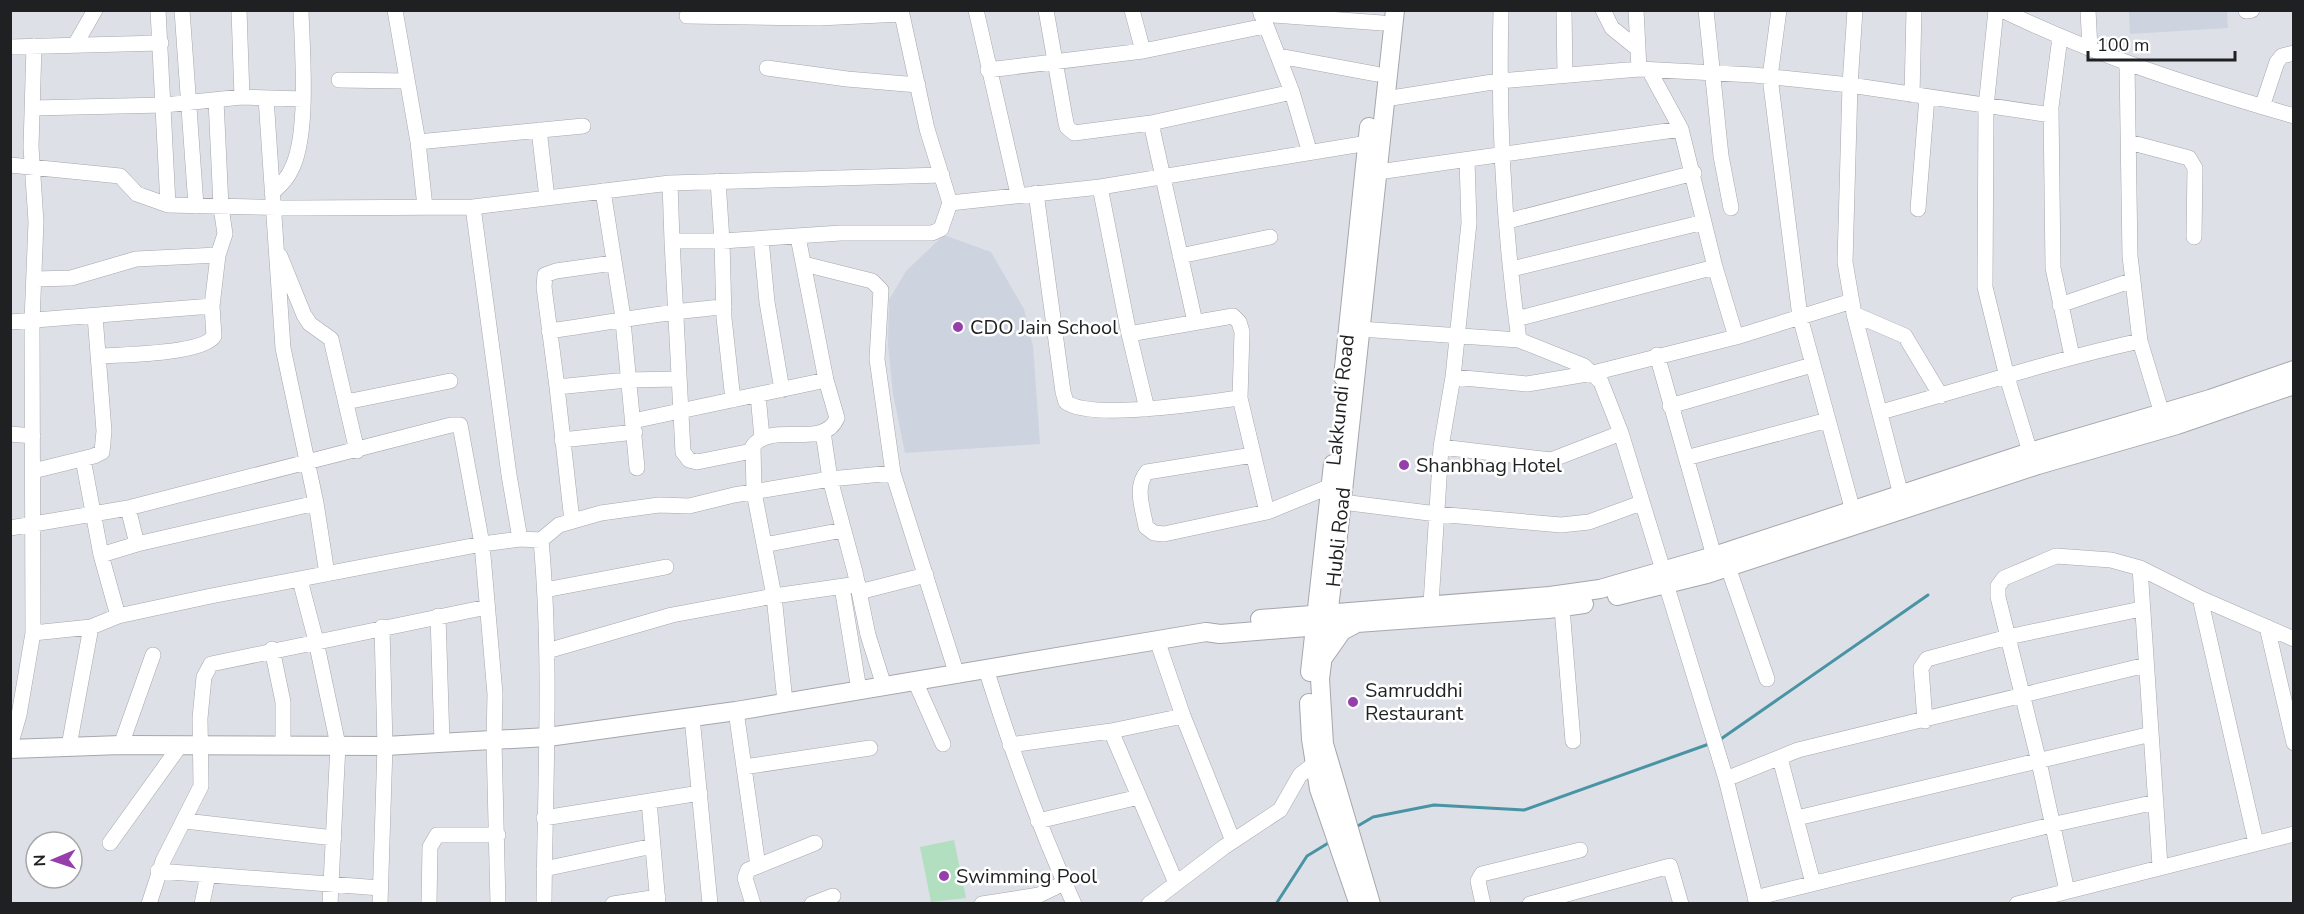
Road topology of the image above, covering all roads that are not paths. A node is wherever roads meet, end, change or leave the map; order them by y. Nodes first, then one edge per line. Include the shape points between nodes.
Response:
1 (95, 10) edge
2 (158, 10) edge
3 (182, 10) edge
4 (239, 10) edge
5 (301, 10) edge
6 (395, 10) edge
7 (976, 10) edge
8 (1046, 10) edge
9 (1132, 10) edge
10 (1501, 10) edge
11 (1564, 10) edge
12 (1604, 10) edge
13 (1636, 10) edge
14 (1706, 10) edge
15 (1779, 10) edge
16 (1855, 10) edge
17 (1914, 10) edge
18 (1996, 10) edge
19 (2002, 10) edge
20 (2088, 10) edge
21 (2252, 10) edge
22 (2246, 11) edge
23 (901, 12) edge
24 (1387, 15) edge
25 (687, 16) dead end
26 (1262, 17) edge
27 (2030, 17) edge
28 (2060, 37) junction
29 (161, 43) junction
30 (75, 45) junction
31 (10, 46) edge
32 (34, 46) junction
33 (1638, 49) junction
34 (2090, 49) junction
35 (1143, 51) junction
36 (2294, 53) edge
37 (1279, 56) junction
38 (1055, 64) junction
39 (2127, 64) junction
40 (767, 68) dead end
41 (988, 70) junction
42 (1644, 70) junction
43 (1714, 72) junction
44 (1376, 74) junction
45 (1565, 75) junction
46 (1770, 77) junction
47 (339, 80) dead end
48 (406, 81) junction
49 (1499, 81) junction
50 (1850, 84) junction
51 (918, 85) junction
52 (1292, 92) junction
53 (1920, 96) junction
54 (242, 98) junction
55 (266, 98) junction
56 (303, 99) junction
57 (1385, 99) junction
58 (216, 100) junction
59 (189, 103) junction
60 (164, 105) junction
61 (1986, 107) junction
62 (2262, 107) junction
63 (33, 108) junction
64 (2051, 115) junction
65 (2294, 116) edge
66 (1150, 123) junction
67 (583, 126) dead end
68 (1681, 129) junction
69 (539, 130) junction
70 (418, 142) junction
71 (2129, 142) junction
72 (1368, 143) junction
73 (1309, 150) junction
74 (1503, 154) junction
75 (1467, 160) junction
76 (10, 165) edge
77 (32, 166) junction
78 (1378, 172) junction
79 (1694, 173) junction
80 (942, 175) junction
81 (1162, 176) junction
82 (718, 181) junction
83 (670, 183) junction
84 (1100, 187) junction
85 (603, 191) junction
86 (1036, 193) junction
87 (1018, 195) junction
88 (547, 198) junction
89 (272, 200) junction
90 (950, 202) junction
91 (168, 205) junction
92 (196, 206) junction
93 (221, 207) junction
94 (425, 207) junction
95 (473, 207) junction
96 (1731, 208) dead end
97 (1918, 209) dead end
98 (1508, 221) junction
99 (1704, 222) junction
100 (798, 237) junction
101 (1270, 237) dead end
102 (2194, 237) dead end
103 (761, 239) junction
104 (672, 241) junction
105 (722, 241) junction
106 (274, 243) junction
107 (218, 255) junction
108 (1180, 256) junction
109 (613, 263) junction
110 (804, 264) junction
111 (1715, 267) junction
112 (1512, 269) junction
113 (36, 279) junction
114 (2133, 279) junction
115 (2060, 305) junction
116 (212, 306) junction
117 (724, 307) junction
118 (1853, 308) junction
119 (675, 310) junction
120 (95, 316) junction
121 (1800, 317) junction
122 (1516, 319) junction
123 (622, 321) junction
124 (10, 322) edge
125 (32, 322) junction
126 (1195, 322) junction
127 (1360, 329) junction
128 (549, 331) junction
129 (1129, 334) junction
130 (1457, 337) junction
131 (1736, 337) junction
132 (1519, 340) junction
133 (2140, 340) junction
134 (1657, 355) junction
135 (98, 356) junction
136 (2072, 356) junction
137 (1812, 365) junction
138 (2294, 370) edge
139 (1593, 374) junction
140 (1453, 377) junction
141 (678, 378) junction
142 (2007, 378) junction
143 (627, 380) junction
144 (826, 380) junction
145 (450, 381) dead end
146 (2294, 385) edge
147 (557, 387) junction
148 (782, 390) junction
149 (758, 395) junction
150 (1941, 396) junction
151 (1240, 398) junction
152 (733, 400) junction
153 (346, 402) junction
154 (1670, 406) junction
155 (1147, 409) junction
156 (681, 411) junction
157 (1881, 412) junction
158 (2162, 414) junction
159 (1828, 420) junction
160 (634, 426) junction
161 (823, 432) junction
162 (10, 434) edge
163 (1621, 434) junction
164 (33, 436) junction
165 (762, 438) junction
166 (562, 440) junction
167 (1441, 447) junction
168 (357, 451) junction
169 (752, 451) junction
170 (2030, 452) junction
171 (1253, 455) junction
172 (1686, 458) junction
173 (83, 459) junction
174 (308, 464) junction
175 (638, 468) dead end
176 (33, 471) junction
177 (893, 472) junction
178 (830, 479) junction
179 (1331, 486) junction
180 (754, 492) junction
181 (1901, 495) junction
182 (1342, 502) junction
183 (316, 503) junction
184 (1641, 503) junction
185 (128, 508) junction
186 (1853, 511) junction
187 (1267, 512) junction
188 (93, 514) junction
189 (1437, 514) junction
190 (572, 521) junction
191 (32, 526) junction
192 (10, 528) edge
193 (843, 530) junction
194 (520, 539) junction
195 (541, 540) junction
196 (137, 544) junction
197 (482, 544) junction
198 (764, 545) junction
199 (101, 555) junction
200 (1721, 561) junction
201 (666, 567) dead end
202 (2140, 568) junction
203 (327, 574) junction
204 (926, 575) junction
205 (1665, 577) junction
206 (300, 580) junction
207 (1326, 585) junction
208 (853, 588) junction
209 (545, 590) junction
210 (774, 596) junction
211 (2200, 598) junction
212 (1431, 604) junction
213 (487, 607) junction
214 (1562, 608) junction
215 (2141, 609) junction
216 (118, 616) junction
217 (438, 616) junction
218 (1357, 617) junction
219 (1322, 619) junction
220 (1286, 622) junction
221 (91, 627) junction
222 (382, 627) junction
223 (2267, 627) junction
224 (33, 633) junction
225 (2008, 637) junction
226 (2294, 639) edge
227 (1157, 640) junction
228 (316, 641) junction
229 (272, 649) junction
230 (547, 651) junction
231 (153, 655) dead end
232 (1317, 657) junction
233 (2146, 665) junction
234 (986, 669) junction
235 (957, 675) junction
236 (1767, 679) dead end
237 (915, 681) junction
238 (884, 686) junction
239 (859, 690) junction
240 (2022, 697) junction
241 (785, 702) junction
242 (736, 711) junction
243 (1183, 716) junction
244 (692, 717) junction
245 (1925, 720) junction
246 (1111, 731) junction
247 (548, 736) junction
248 (2143, 736) dead end
249 (494, 741) junction
250 (1573, 741) dead end
251 (442, 742) junction
252 (2294, 743) edge
253 (943, 744) dead end
254 (283, 745) junction
255 (338, 745) junction
256 (1010, 745) junction
257 (121, 746) junction
258 (385, 746) junction
259 (69, 747) junction
260 (178, 747) junction
261 (200, 747) junction
262 (10, 748) edge
263 (870, 748) dead end
264 (1780, 759) junction
265 (2039, 762) junction
266 (1314, 764) junction
267 (744, 767) junction
268 (1723, 771) junction
269 (1325, 782) junction
270 (700, 793) junction
271 (1139, 797) junction
272 (649, 801) junction
273 (2156, 802) junction
274 (544, 818) junction
275 (1797, 818) junction
276 (185, 820) junction
277 (1038, 821) junction
278 (2051, 825) junction
279 (2294, 834) edge
280 (498, 835) junction
281 (334, 838) junction
282 (1233, 841) junction
283 (110, 843) dead end
284 (815, 843) dead end
285 (2256, 843) junction
286 (653, 846) junction
287 (1580, 850) dead end
288 (758, 866) junction
289 (2160, 866) junction
290 (544, 869) junction
291 (158, 871) junction
292 (208, 875) junction
293 (332, 883) junction
294 (1064, 883) junction
295 (1176, 883) junction
296 (1813, 883) junction
297 (2067, 891) junction
298 (380, 896) edge
299 (832, 896) dead end
300 (1587, 896) edge
301 (658, 900) edge
302 (1756, 901) edge
303 (1358, 902) edge
304 (150, 903) edge
305 (202, 903) edge
306 (330, 903) edge
307 (429, 903) edge
308 (498, 903) edge
309 (544, 903) edge
310 (613, 903) edge
311 (710, 903) edge
312 (753, 903) edge
313 (812, 903) edge
314 (982, 903) edge
315 (1074, 903) edge
316 (1149, 903) edge
317 (1483, 903) edge
318 (1530, 903) edge
319 (1681, 903) edge
320 (2017, 903) edge

1 - 30 street
2 - 29 street
3 - 59 street
4 - 54 street
5 - 56 street
6 - 48 street
7 - 41 street
8 - 38 street
9 - 35 street
10 - 49 street
11 - 45 street
12 - 33 street via 1612,28
13 - 33 street
14 - 43 street
15 - 46 street
16 - 50 street
17 - 53 street
18 - 61 street
19 - 27 street
20 - 34 street
21 - 22 street
23 - 25 street via 819,18
23 - 51 street
24 - 26 street
24 - 44 main road, Lakkundi Road
24 - 57 main road, Hubli Road
26 - 35 street
26 - 37 street
27 - 28 street
28 - 34 street
28 - 64 street
29 - 30 street
29 - 60 street
30 - 32 street
31 - 32 street
32 - 63 street
33 - 42 street
34 - 39 street
35 - 38 street
36 - 62 street via 2277,62
37 - 44 street
37 - 52 street
38 - 41 street
38 - 66 street via 1067,127 1074,133
39 - 62 street
39 - 71 street
40 - 51 street
41 - 87 street
42 - 43 street
42 - 45 street
42 - 68 street
43 - 46 street
43 - 96 street via 1721,156
44 - 72 main road, Lakkundi Road
45 - 49 street
46 - 50 street
46 - 121 street
47 - 48 street
48 - 70 street
49 - 57 street
49 - 74 street
50 - 53 street
50 - 118 street via 1845,262
51 - 80 street
52 - 66 street
52 - 73 street
53 - 61 street
53 - 97 street
54 - 55 street
54 - 58 street
55 - 56 street
55 - 89 street
56 - 89 street via 296,157
57 - 78 main road, Hubli Road
58 - 59 street
58 - 93 street
59 - 60 street
59 - 92 street
60 - 63 street
60 - 91 street
61 - 64 street
61 - 142 street via 1985,287
62 - 65 street
63 - 77 street
64 - 115 street via 2053,268
66 - 81 street
67 - 69 street
68 - 74 street
68 - 79 street
69 - 70 street
69 - 88 street
70 - 94 street
71 - 102 street via 2189,158 2193,163
71 - 114 street
72 - 73 street
72 - 179 main road, Lakkundi Road
73 - 81 street
74 - 75 street
74 - 98 street
75 - 78 street
75 - 130 street via 1469,223
76 - 77 street
77 - 91 street via 120,176 137,194
77 - 113 street
78 - 127 main road, Hubli Road
79 - 98 street
79 - 99 street
80 - 82 street
80 - 90 street
81 - 84 street
81 - 108 street
82 - 83 street
82 - 105 street
83 - 85 street
83 - 104 street
84 - 86 street
84 - 129 street
85 - 88 street
85 - 109 street
86 - 87 street
86 - 155 street via 1066,402 1081,409
87 - 90 street
88 - 95 street
89 - 93 street
89 - 94 street
89 - 106 street
90 - 100 street via 941,229 932,233
91 - 92 street
92 - 93 street
93 - 107 street via 225,234
94 - 95 street
95 - 194 street
98 - 112 street
99 - 111 street
99 - 112 street
100 - 103 street
100 - 110 street
101 - 108 street
103 - 105 street
103 - 148 street
104 - 105 street
104 - 119 street
105 - 117 street
106 - 153 street via 304,315 331,339
106 - 174 street via 283,348
107 - 113 street via 136,259 80,277
107 - 116 street
108 - 126 street
109 - 123 street
109 - 128 street via 545,275
110 - 144 street
110 - 177 street via 872,281 881,290 877,359
111 - 122 street
111 - 131 street
112 - 122 street
113 - 125 street
114 - 115 street
114 - 133 street
115 - 136 street
116 - 120 street
116 - 135 street via 214,336 206,344 144,354
117 - 119 street
117 - 152 street
118 - 121 street
118 - 150 street via 1905,336
118 - 157 street
119 - 123 street
119 - 141 street
120 - 125 street
120 - 135 street
121 - 131 street
121 - 137 street
122 - 132 street
123 - 128 street
123 - 143 street
124 - 125 street
125 - 164 street
126 - 129 street
126 - 151 street via 1233,316 1239,322
127 - 130 street
127 - 182 main road, Hubli Road
128 - 147 street
129 - 155 street
130 - 132 street
130 - 140 street
131 - 134 street
132 - 139 street via 1584,366
133 - 136 street
133 - 158 street
134 - 139 street
134 - 154 street
135 - 173 street via 104,445 102,452
136 - 142 street
137 - 154 street
137 - 159 street
138 - 158 main road
139 - 140 street via 1527,384
139 - 163 street via 1601,382
140 - 167 street
141 - 143 street
141 - 156 street
142 - 150 street
142 - 170 street
143 - 147 street
143 - 160 street
144 - 148 street
144 - 161 street via 837,418
145 - 153 street
146 - 200 main road via 2177,425
147 - 166 street
148 - 149 street
149 - 152 street
149 - 165 street
150 - 157 street
151 - 155 street
151 - 171 street
152 - 156 street
153 - 168 street
154 - 172 street
156 - 160 street
156 - 169 street via 683,452 688,460 708,461
157 - 181 street
158 - 170 main road
159 - 172 street
159 - 186 street
160 - 166 street
160 - 175 street
161 - 165 street
161 - 178 street
162 - 164 street
163 - 167 street via 1551,460
163 - 184 street
164 - 176 street
165 - 169 street
166 - 190 street
167 - 189 street
168 - 174 street
168 - 197 street via 451,425 460,426
169 - 180 street
170 - 181 main road
171 - 187 street
171 - 187 street via 1147,472 1139,488 1146,527 1164,534
172 - 200 street
173 - 176 street
173 - 188 street
174 - 183 street
174 - 185 street
176 - 191 street
177 - 178 street
177 - 204 street
178 - 180 street
178 - 193 street
179 - 187 street
179 - 207 main road, Lakkundi Road
180 - 190 street via 689,506 660,505
180 - 198 street
181 - 186 main road
182 - 189 street
182 - 207 main road, Hubli Road
183 - 196 street
183 - 203 street
184 - 189 street via 1576,524
184 - 205 street
185 - 188 street
185 - 196 street
186 - 200 main road
188 - 191 street
188 - 199 street
189 - 212 street
190 - 195 street
191 - 192 street
191 - 224 street
193 - 198 street
193 - 208 street
194 - 195 street
194 - 197 street
195 - 209 street
196 - 199 street
197 - 203 street
197 - 213 street
198 - 210 street
199 - 216 street
200 - 205 main road
200 - 236 street
201 - 209 street
202 - 211 street
202 - 215 street
202 - 225 street via 2111,560 2056,556 2004,578 1998,586 1998,597
203 - 206 street
204 - 208 street
204 - 235 street
205 - 212 main road via 1573,594
205 - 214 main road
205 - 268 street
206 - 216 street
206 - 228 street
207 - 218 main road
207 - 219 main road, Hubli Road
207 - 220 main road
208 - 210 street
208 - 238 street
208 - 239 street
209 - 230 street
210 - 230 street via 672,615
210 - 241 street
211 - 223 street
211 - 285 street
212 - 218 main road
213 - 217 street
213 - 249 street via 495,694
214 - 218 main road
214 - 250 street
215 - 225 street
215 - 233 street
216 - 221 street
217 - 222 street
217 - 251 street
218 - 219 main road
218 - 232 main road
219 - 220 main road
219 - 232 main road, Hubli Road
220 - 227 main road
220 - 232 main road
221 - 224 street
221 - 259 street
222 - 228 street
222 - 258 street
223 - 226 street
223 - 252 street
224 - 262 street
225 - 240 street
225 - 245 street via 1923,662
227 - 234 main road
227 - 243 street
228 - 229 street
228 - 255 street
229 - 254 street via 283,702
229 - 261 street via 211,664 200,718
230 - 247 street
231 - 257 street
232 - 266 main road via 1309,703
232 - 269 main road, Hubli Road
233 - 240 street
233 - 273 street
234 - 235 main road
234 - 256 street
235 - 237 main road
237 - 238 main road
237 - 253 street
238 - 239 main road
239 - 241 main road
240 - 245 street
240 - 265 street
241 - 242 main road
242 - 244 main road
242 - 267 street
243 - 246 street
243 - 282 street
244 - 247 main road
244 - 270 street
245 - 264 street via 1798,750
246 - 256 street
246 - 271 street
247 - 249 main road
247 - 274 street
248 - 265 street
249 - 251 main road
249 - 280 street
251 - 258 main road
254 - 255 main road
254 - 261 main road
255 - 258 main road
255 - 281 street
256 - 277 street
257 - 259 main road
257 - 260 main road
258 - 298 street
259 - 262 main road
260 - 261 main road
260 - 283 street
261 - 276 street via 201,786
263 - 267 street
264 - 268 street
264 - 275 street
265 - 275 street
265 - 278 street
266 - 269 main road
266 - 282 street via 1300,775 1280,810
267 - 288 street
268 - 302 street
269 - 303 main road via 1354,872
270 - 272 street
270 - 311 street
271 - 277 street
271 - 295 street
272 - 274 street
272 - 286 street
273 - 278 street
273 - 289 street
274 - 290 street
275 - 296 street
276 - 281 street
276 - 291 street
277 - 294 street
278 - 296 street
278 - 297 street
279 - 285 street
280 - 307 street via 437,835 430,847
280 - 308 street
281 - 293 street
282 - 295 street
284 - 288 street
285 - 289 street
286 - 290 street
286 - 301 street
287 - 317 street via 1482,874 1478,881
288 - 312 street via 745,873
289 - 297 street
290 - 309 street
291 - 292 street
291 - 304 street
292 - 293 street
292 - 305 street
293 - 298 street
293 - 306 street
294 - 314 street via 1039,895
294 - 315 street
295 - 316 street
296 - 302 street
297 - 320 street
299 - 313 street
300 - 318 street
300 - 319 street via 1670,866
301 - 310 street

